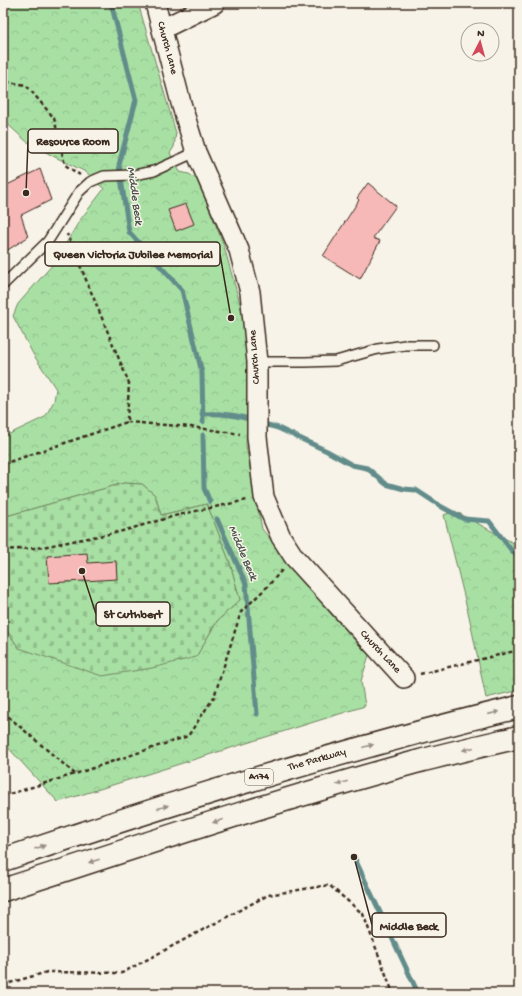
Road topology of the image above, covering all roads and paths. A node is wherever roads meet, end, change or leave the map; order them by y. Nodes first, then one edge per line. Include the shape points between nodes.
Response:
1 (154, 3) edge
2 (215, 3) edge
3 (162, 29) junction
4 (3, 75) edge
5 (196, 152) junction
6 (90, 182) junction
7 (61, 220) junction
8 (3, 284) edge
9 (433, 345) dead end
10 (257, 362) junction
11 (127, 422) junction
12 (257, 433) junction
13 (3, 464) edge
14 (264, 497) junction
15 (3, 550) edge
16 (294, 557) junction
17 (519, 650) edge
18 (404, 678) joint
19 (519, 707) edge
20 (3, 712) edge
21 (519, 737) edge
22 (75, 774) junction
23 (3, 796) edge
24 (3, 860) edge
25 (3, 890) edge
26 (3, 985) edge
27 (393, 993) edge

1 - 3 street, Church Lane
2 - 3 street
3 - 5 street, Church Lane
4 - 6 path via 8,82 26,85 54,118 64,165
5 - 6 lane via 154,171 104,176
5 - 10 street, Church Lane via 239,250 250,292
6 - 7 lane via 79,192
7 - 8 lane via 48,241
7 - 11 path via 129,383
9 - 10 lane via 378,349 336,361
10 - 12 street, Church Lane
11 - 12 path
11 - 13 path
12 - 14 street, Church Lane
14 - 15 path via 178,515 119,532 37,548
14 - 16 street, Church Lane via 281,537
16 - 18 street, Church Lane
16 - 22 path via 241,612 214,697 188,736
17 - 18 path
24 -> 19 highway, The Parkway / A174 via 236,783
20 - 22 path
21 -> 25 highway via 330,787
22 - 23 path
26 - 27 path via 47,972 122,973 268,895 329,886 363,914

